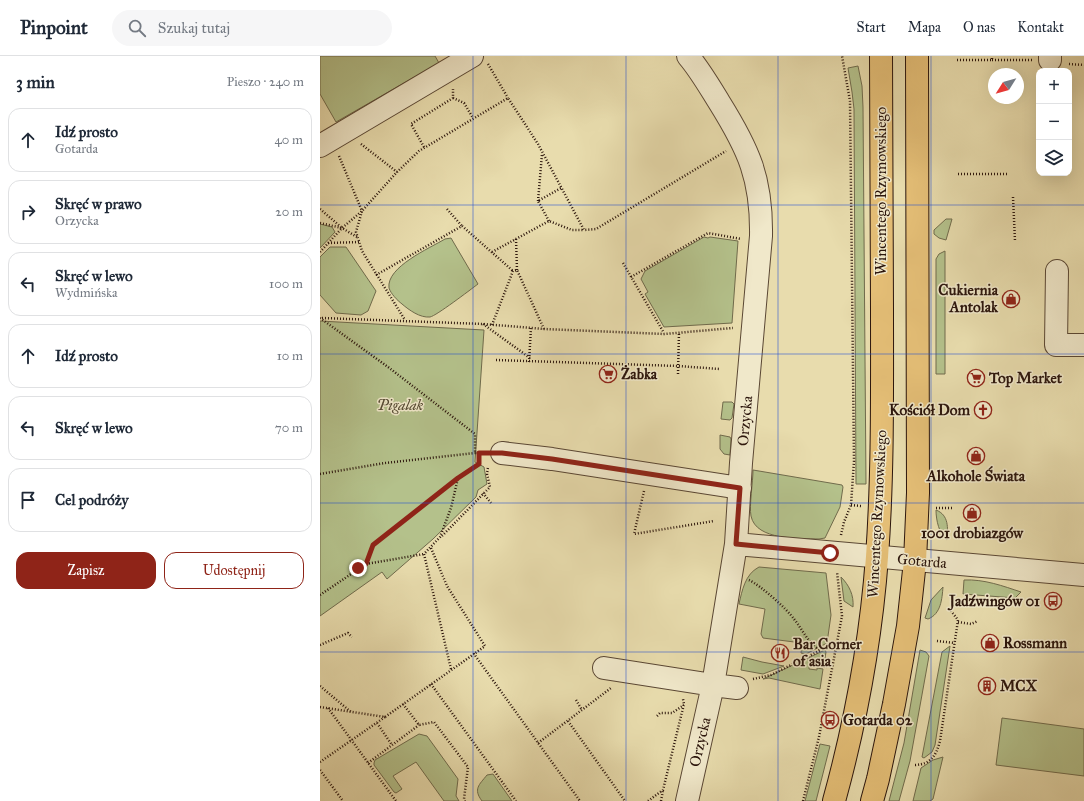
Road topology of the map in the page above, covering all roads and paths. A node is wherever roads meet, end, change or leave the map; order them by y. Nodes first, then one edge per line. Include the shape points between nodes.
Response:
1 (688, 56) edge
2 (842, 56) edge
3 (881, 56) edge
4 (917, 56) edge
5 (992, 56) edge
6 (479, 58) edge
7 (957, 60) dead end
8 (448, 71) junction
9 (453, 98) junction
10 (508, 98) junction
11 (472, 118) junction
12 (332, 139) edge
13 (424, 147) junction
14 (727, 151) dead end
15 (542, 153) junction
16 (398, 172) junction
17 (958, 174) dead end
18 (1007, 174) dead end
19 (562, 188) junction
20 (1013, 197) dead end
21 (538, 201) junction
22 (320, 209) edge
23 (447, 209) dead end
24 (362, 211) junction
25 (549, 221) junction
26 (320, 223) edge
27 (462, 226) junction
28 (342, 228) junction
29 (584, 230) junction
30 (357, 237) junction
31 (516, 239) junction
32 (741, 239) dead end
33 (1015, 241) dead end
34 (359, 242) junction
35 (328, 243) junction
36 (320, 252) edge
37 (492, 252) junction
38 (623, 263) dead end
39 (517, 270) junction
40 (513, 271) junction
41 (1057, 271) dead end
42 (376, 275) junction
43 (631, 277) junction
44 (321, 318) edge
45 (405, 321) junction
46 (483, 324) junction
47 (492, 324) junction
48 (754, 327) junction
49 (531, 328) junction
50 (544, 329) junction
51 (679, 332) junction
52 (664, 334) junction
53 (1084, 345) edge
54 (530, 358) junction
55 (496, 360) dead end
56 (529, 362) junction
57 (678, 366) junction
58 (720, 369) dead end
59 (678, 374) dead end
60 (475, 453) junction
61 (479, 453) junction
62 (495, 458) junction
63 (320, 474) edge
64 (458, 478) junction
65 (645, 487) dead end
66 (740, 488) junction
67 (483, 493) junction
68 (491, 503) dead end
69 (851, 505) junction
70 (864, 506) dead end
71 (933, 508) dead end
72 (953, 508) dead end
73 (714, 521) dead end
74 (440, 537) junction
75 (840, 538) dead end
76 (736, 544) junction
77 (431, 548) junction
78 (424, 554) junction
79 (877, 557) junction
80 (915, 560) junction
81 (366, 564) junction
82 (837, 573) dead end
83 (1084, 575) edge
84 (745, 577) dead end
85 (320, 595) edge
86 (948, 607) dead end
87 (978, 621) dead end
88 (958, 622) junction
89 (352, 637) dead end
90 (937, 641) dead end
91 (955, 643) junction
92 (320, 645) edge
93 (831, 645) dead end
94 (821, 650) junction
95 (474, 654) junction
96 (818, 666) dead end
97 (827, 667) dead end
98 (604, 668) dead end
99 (451, 669) junction
100 (431, 684) junction
101 (320, 686) edge
102 (617, 686) dead end
103 (726, 687) junction
104 (682, 694) dead end
105 (576, 700) dead end
106 (403, 704) junction
107 (684, 704) junction
108 (320, 707) edge
109 (328, 708) junction
110 (582, 710) junction
111 (352, 713) junction
112 (657, 716) dead end
113 (385, 717) junction
114 (568, 721) junction
115 (376, 723) junction
116 (418, 726) junction
117 (352, 740) junction
118 (538, 743) junction
119 (392, 745) junction
120 (320, 762) edge
121 (368, 763) junction
122 (915, 765) dead end
123 (320, 770) edge
124 (663, 790) junction
125 (395, 800) edge
126 (650, 800) edge
127 (343, 801) edge
128 (390, 801) edge
129 (465, 801) edge
130 (516, 801) edge
131 (580, 801) edge
132 (625, 801) edge
133 (661, 801) edge
134 (687, 801) edge
135 (803, 801) edge
136 (834, 801) edge
137 (872, 801) edge

1 - 48 street, Orzycka via 736,129 755,176 760,199 761,230
2 - 69 path via 850,101 854,461
3 - 79 main road, Wincentego Rzymowskiego via 882,366
4 - 80 main road via 918,493
5 - 7 path via 992,60
6 - 8 street
6 - 10 path
8 - 9 path via 453,81
8 - 12 street
9 - 11 path via 464,103
9 - 13 path via 411,124
10 - 11 path
10 - 15 path
11 - 13 path
12 - 16 path
12 - 24 path
13 - 16 path
14 - 29 path via 596,229
15 - 19 path
15 - 21 path
16 - 24 path
17 - 18 path
19 - 21 path
19 - 29 path
20 - 33 path
21 - 25 path
22 - 28 path
23 - 27 path
24 - 28 path
24 - 30 path
25 - 29 path via 572,230
25 - 31 path
26 - 28 path
27 - 37 path
27 - 42 path
28 - 30 path
28 - 35 path
30 - 34 path
31 - 37 path
31 - 39 path
32 - 43 path via 708,234
34 - 35 path
34 - 42 path
35 - 36 path
37 - 40 path
38 - 43 path
39 - 40 path
39 - 50 path
40 - 47 path
41 - 53 street via 1056,345
42 - 45 path
43 - 52 path
44 - 45 path
44 - 60 path via 475,434
45 - 46 path
46 - 47 path
46 - 54 path
47 - 49 path
48 - 51 path
48 - 66 street, Orzycka
49 - 50 path
49 - 54 path
50 - 52 path
51 - 52 path
51 - 57 path
54 - 56 path
55 - 56 path
56 - 57 path
57 - 58 path
57 - 59 path
60 - 61 path
60 - 63 path via 384,463
61 - 62 path
61 - 64 path via 479,464
62 - 66 street via 552,459
62 - 67 path via 487,474 490,487
64 - 74 path via 451,508
64 - 81 path via 373,545
65 - 73 path via 634,534
66 - 76 street, Orzycka
67 - 68 path
67 - 74 path
69 - 70 path
69 - 75 path
71 - 72 path
74 - 77 path
76 - 79 street, Gotarda
76 - 103 street, Orzycka
77 - 78 path
77 - 95 path via 447,586 485,646
78 - 81 path
78 - 99 path
79 - 80 street, Gotarda
79 - 136 main road, Wincentego Rzymowskiego via 856,710
80 - 83 street, Gotarda
80 - 137 main road via 904,654
81 - 85 path
82 - 135 path via 842,616 819,737
84 - 94 path via 755,582 785,609 809,641
86 - 88 path
87 - 88 path via 971,624
88 - 91 path
89 - 92 path via 348,633
90 - 91 path
91 - 122 path via 937,752 926,763
93 - 94 path
94 - 103 path via 771,675 735,682
95 - 99 path
95 - 118 path
96 - 97 path
98 - 103 street
99 - 100 path
100 - 106 path
100 - 130 path
101 - 111 path
102 - 110 path
103 - 134 street, Orzycka
104 - 107 path
105 - 110 path
106 - 113 path
106 - 116 path
107 - 112 path via 672,713 660,713
107 - 124 path
108 - 109 path
109 - 111 path
109 - 117 path
110 - 114 path
111 - 113 path
113 - 115 path
114 - 118 path
114 - 132 path
115 - 117 path
115 - 119 path
116 - 119 path
116 - 129 path via 434,722 468,767
117 - 120 path
117 - 121 path
118 - 131 path
119 - 121 path
121 - 125 path
123 - 127 path
124 - 126 path
124 - 133 path
125 - 128 path

